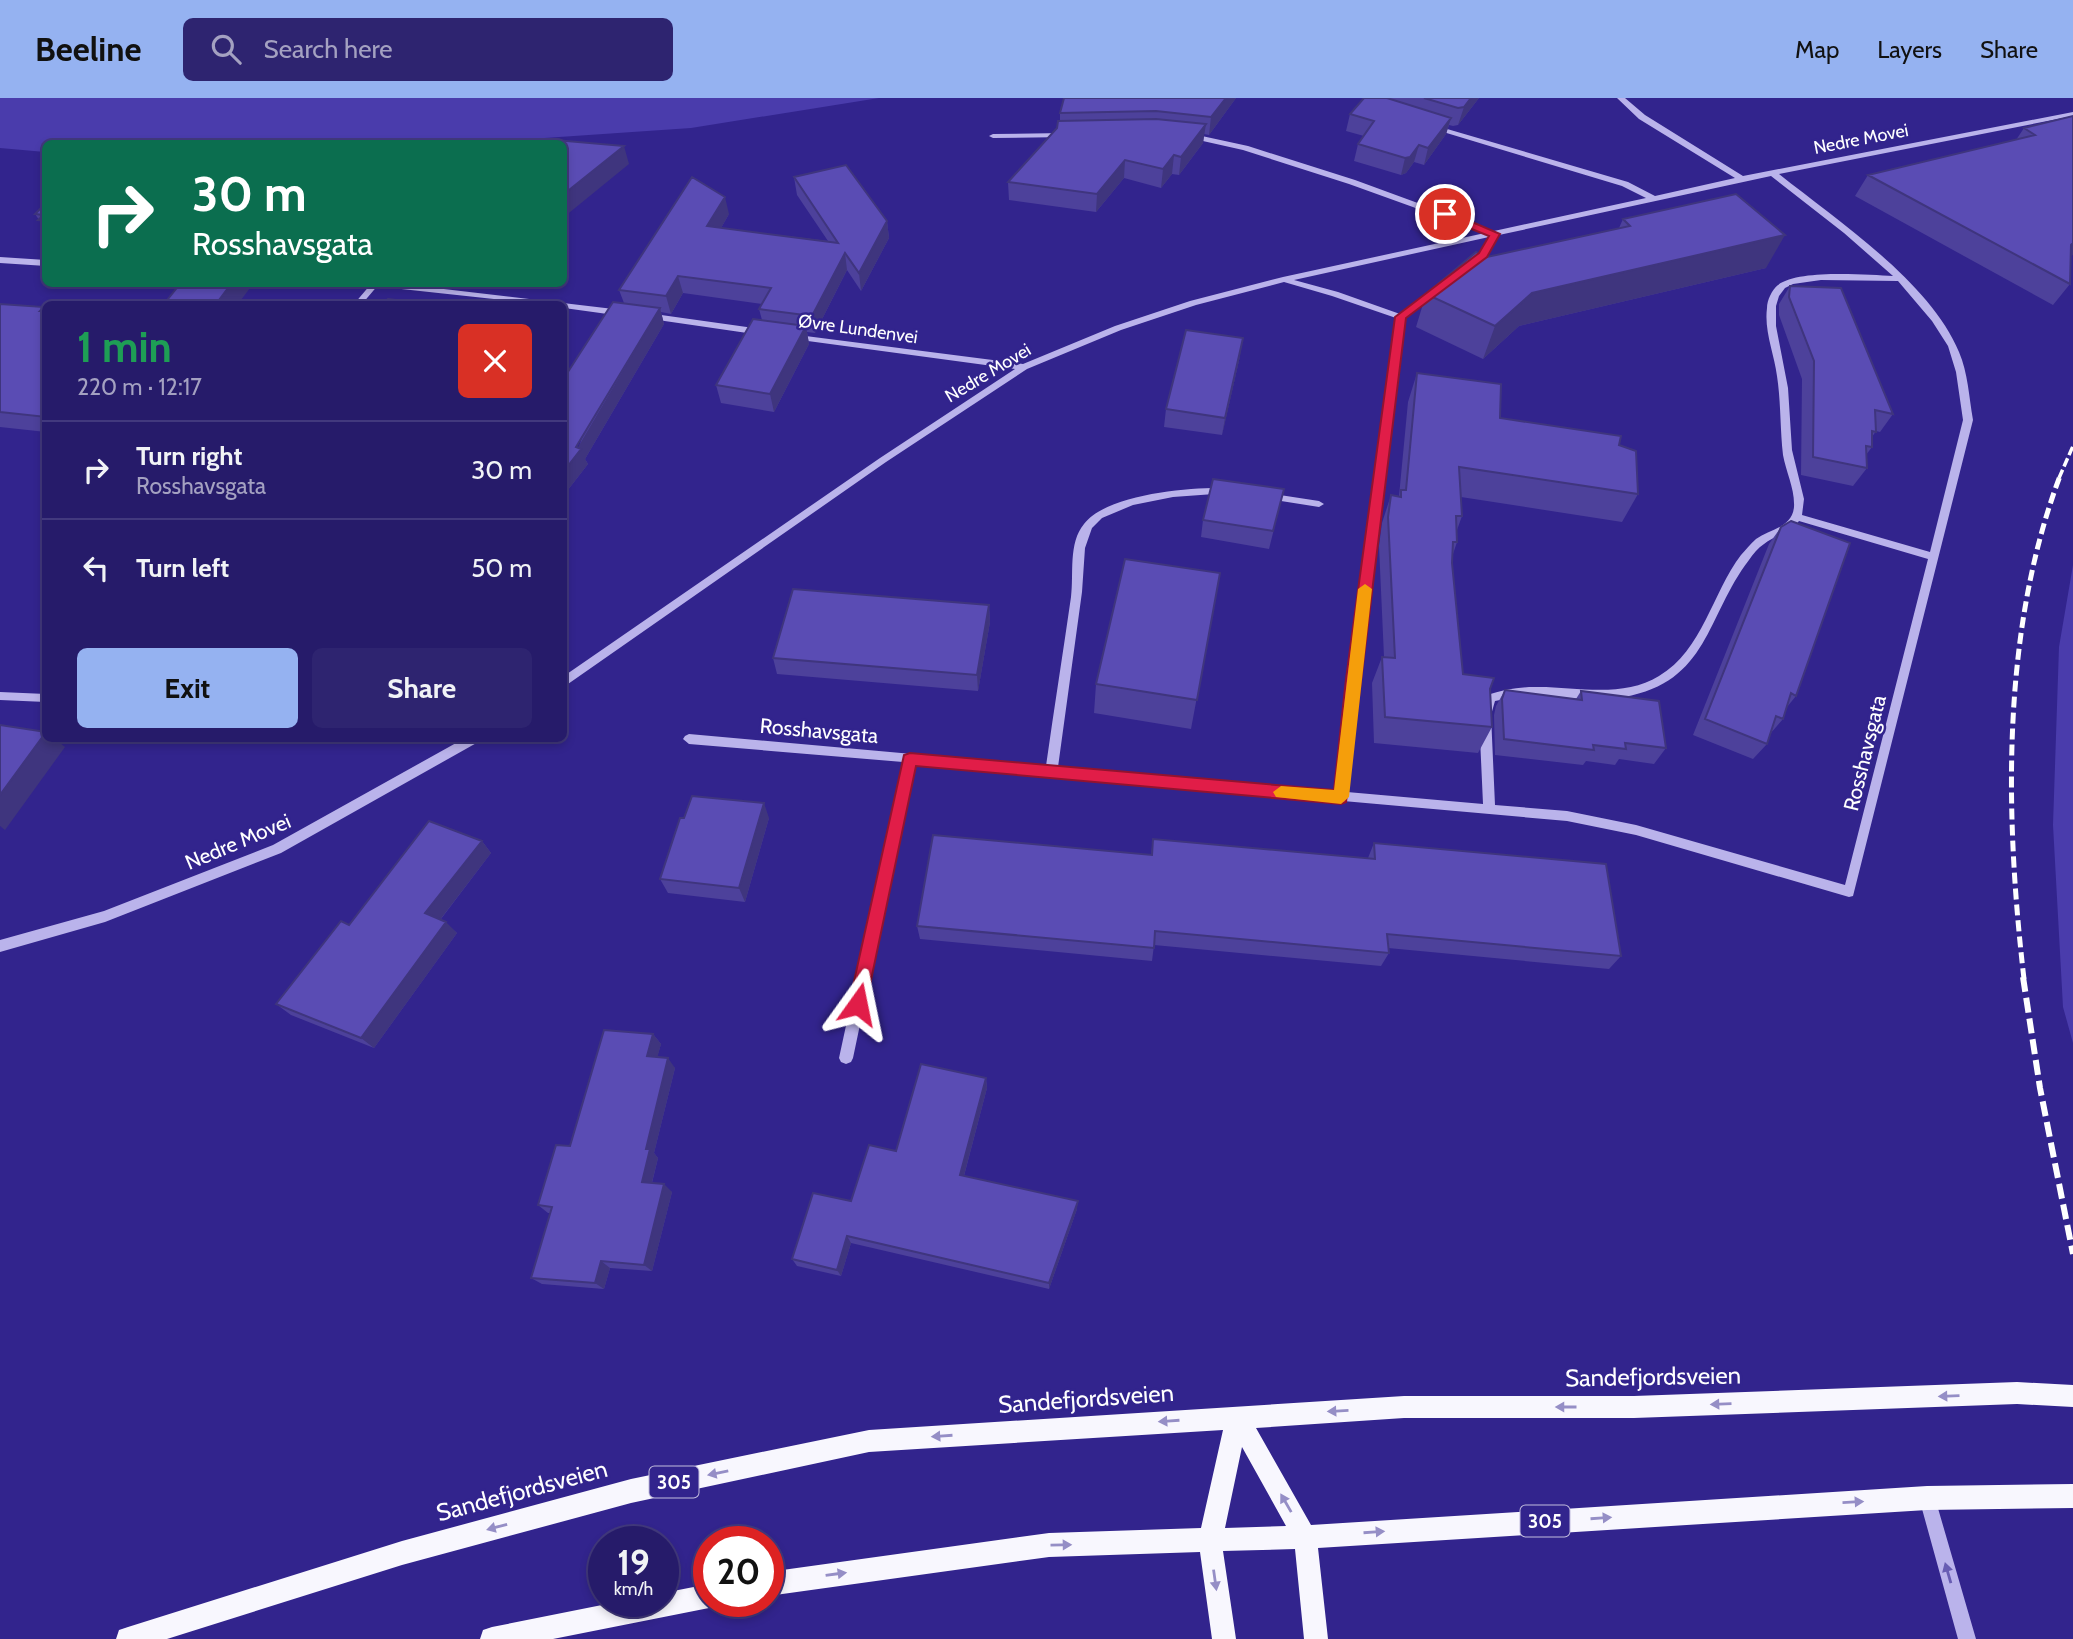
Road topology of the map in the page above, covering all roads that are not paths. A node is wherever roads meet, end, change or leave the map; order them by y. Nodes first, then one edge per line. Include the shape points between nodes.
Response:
1 (1620, 98) edge
2 (2073, 114) edge
3 (1427, 124) edge
4 (1180, 134) edge
5 (1074, 135) edge
6 (993, 136) dead end
7 (1774, 174) junction
8 (1742, 179) junction
9 (1655, 199) junction
10 (1495, 234) junction
11 (0, 260) edge
12 (42, 263) edge
13 (1462, 271) edge
14 (1902, 279) junction
15 (1283, 280) junction
16 (1442, 286) edge
17 (372, 287) edge
18 (408, 287) edge
19 (361, 301) edge
20 (527, 301) edge
21 (567, 306) edge
22 (1401, 317) junction
23 (767, 332) edge
24 (780, 334) edge
25 (1024, 367) junction
26 (1319, 504) dead end
27 (1798, 517) junction
28 (1934, 557) junction
29 (567, 679) edge
30 (0, 696) edge
31 (42, 698) edge
32 (689, 739) dead end
33 (469, 742) edge
34 (910, 759) junction
35 (1051, 772) junction
36 (1341, 797) junction
37 (1489, 809) junction
38 (0, 946) edge
39 (846, 1058) dead end
40 (2073, 1396) edge
41 (1237, 1416) junction
42 (2073, 1496) edge
43 (1927, 1498) junction
44 (1306, 1537) junction
45 (1210, 1541) junction
46 (784, 1582) edge
47 (693, 1599) edge
48 (128, 1639) edge
49 (492, 1639) edge
50 (1224, 1639) edge
51 (1317, 1639) edge
52 (1967, 1639) edge

1 - 8 street via 1642,117
2 - 7 street, Nedre Movei
3 - 9 street via 1625,184
4 - 10 street via 1245,148
5 - 6 street
7 - 8 street, Nedre Movei
7 - 14 street, Rosshavsgata
8 - 9 street, Nedre Movei
9 - 10 street, Nedre Movei
10 - 13 street via 1483,255
10 - 15 street, Nedre Movei
11 - 12 street
14 - 27 street via 1796,279 1784,284 1773,299 1786,438 1801,498
14 - 28 street, Rosshavsgata via 1953,348 1968,420
15 - 22 lane
15 - 25 street, Nedre Movei via 1130,324
16 - 22 street
17 - 19 street
18 - 20 street, Øvre Lundenvei
21 - 23 street, Øvre Lundenvei
22 - 36 street
24 - 25 street, Øvre Lundenvei
25 - 29 street, Nedre Movei
26 - 35 lane via 1215,491 1146,500 1114,508 1090,521 1082,533
27 - 28 street
27 - 37 street via 1749,552 1695,652 1660,681 1619,693 1534,690 1509,691 1491,698 1486,715
28 - 37 street, Rosshavsgata via 1849,892 1636,830 1567,816
30 - 31 street
32 - 34 street, Rosshavsgata
33 - 38 street, Nedre Movei via 277,849 105,916
34 - 35 street, Rosshavsgata
34 - 39 street
35 - 36 street, Rosshavsgata
36 - 37 street, Rosshavsgata
40 -> 41 main road, Sandefjordsveien / 305 via 2017,1393 1634,1407 1404,1407
44 -> 41 main road
41 - 45 main road
41 -> 48 main road, Sandefjordsveien / 305 via 869,1441 632,1491 402,1553
42 - 43 main road, 305
44 -> 43 main road, 305
52 -> 43 street
44 - 45 main road, 305
44 - 51 main road
46 -> 45 main road, 305 via 1049,1545
45 -> 50 main road
47 - 49 main road

